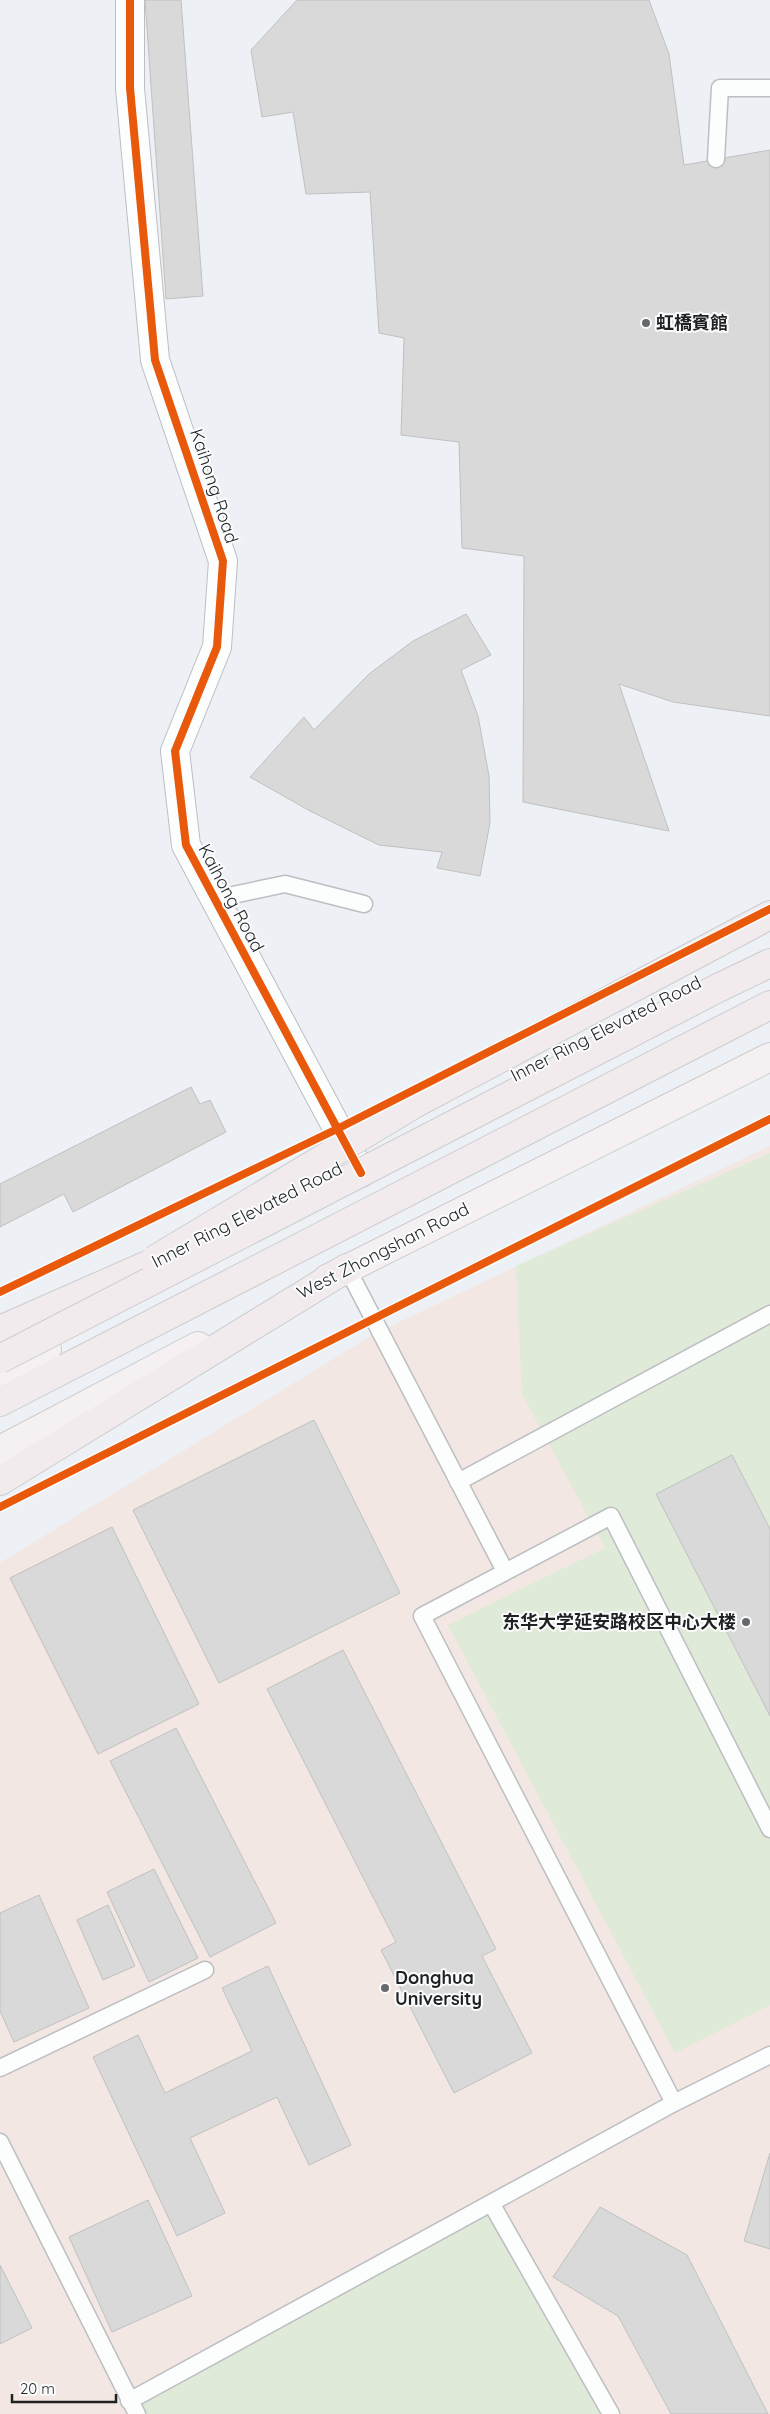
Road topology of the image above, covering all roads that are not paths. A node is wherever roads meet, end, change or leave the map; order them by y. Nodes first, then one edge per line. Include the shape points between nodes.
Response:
1 (130, 0) edge
2 (770, 88) edge
3 (716, 159) dead end
4 (214, 899) junction
5 (364, 904) dead end
6 (770, 915) edge
7 (770, 963) edge
8 (770, 968) edge
9 (770, 1005) edge
10 (770, 1057) edge
11 (361, 1173) junction
12 (347, 1268) junction
13 (770, 1314) edge
14 (0, 1330) edge
15 (0, 1353) edge
16 (0, 1359) edge
17 (0, 1375) edge
18 (0, 1402) edge
19 (0, 1450) edge
20 (0, 1481) edge
21 (458, 1482) junction
22 (505, 1571) junction
23 (770, 1829) edge
24 (205, 1970) dead end
25 (770, 2055) edge
26 (0, 2068) edge
27 (674, 2103) junction
28 (0, 2142) edge
29 (491, 2204) junction
30 (133, 2407) edge
31 (611, 2414) edge

1 - 4 street, Kaihong Road via 130,88 155,360 223,561 217,647 175,751 186,845
2 - 3 lane via 720,88
4 - 5 lane via 285,884
4 - 11 street, Kaihong Road
6 - 15 highway, bridge via 416,1103
7 - 16 highway, Inner Ring Elevated Road, bridge
8 - 11 main road
9 - 18 highway
10 - 12 main road, West Zhongshan Road
11 - 14 highway
11 - 17 main road
12 - 19 main road, West Zhongshan Road
12 - 20 highway
12 - 21 lane
13 - 21 lane
21 - 22 lane
22 - 23 lane via 611,1516
22 - 27 lane via 422,1616
24 - 26 lane
25 - 27 lane
27 - 29 lane
28 - 30 lane
29 - 30 lane
29 - 31 lane

